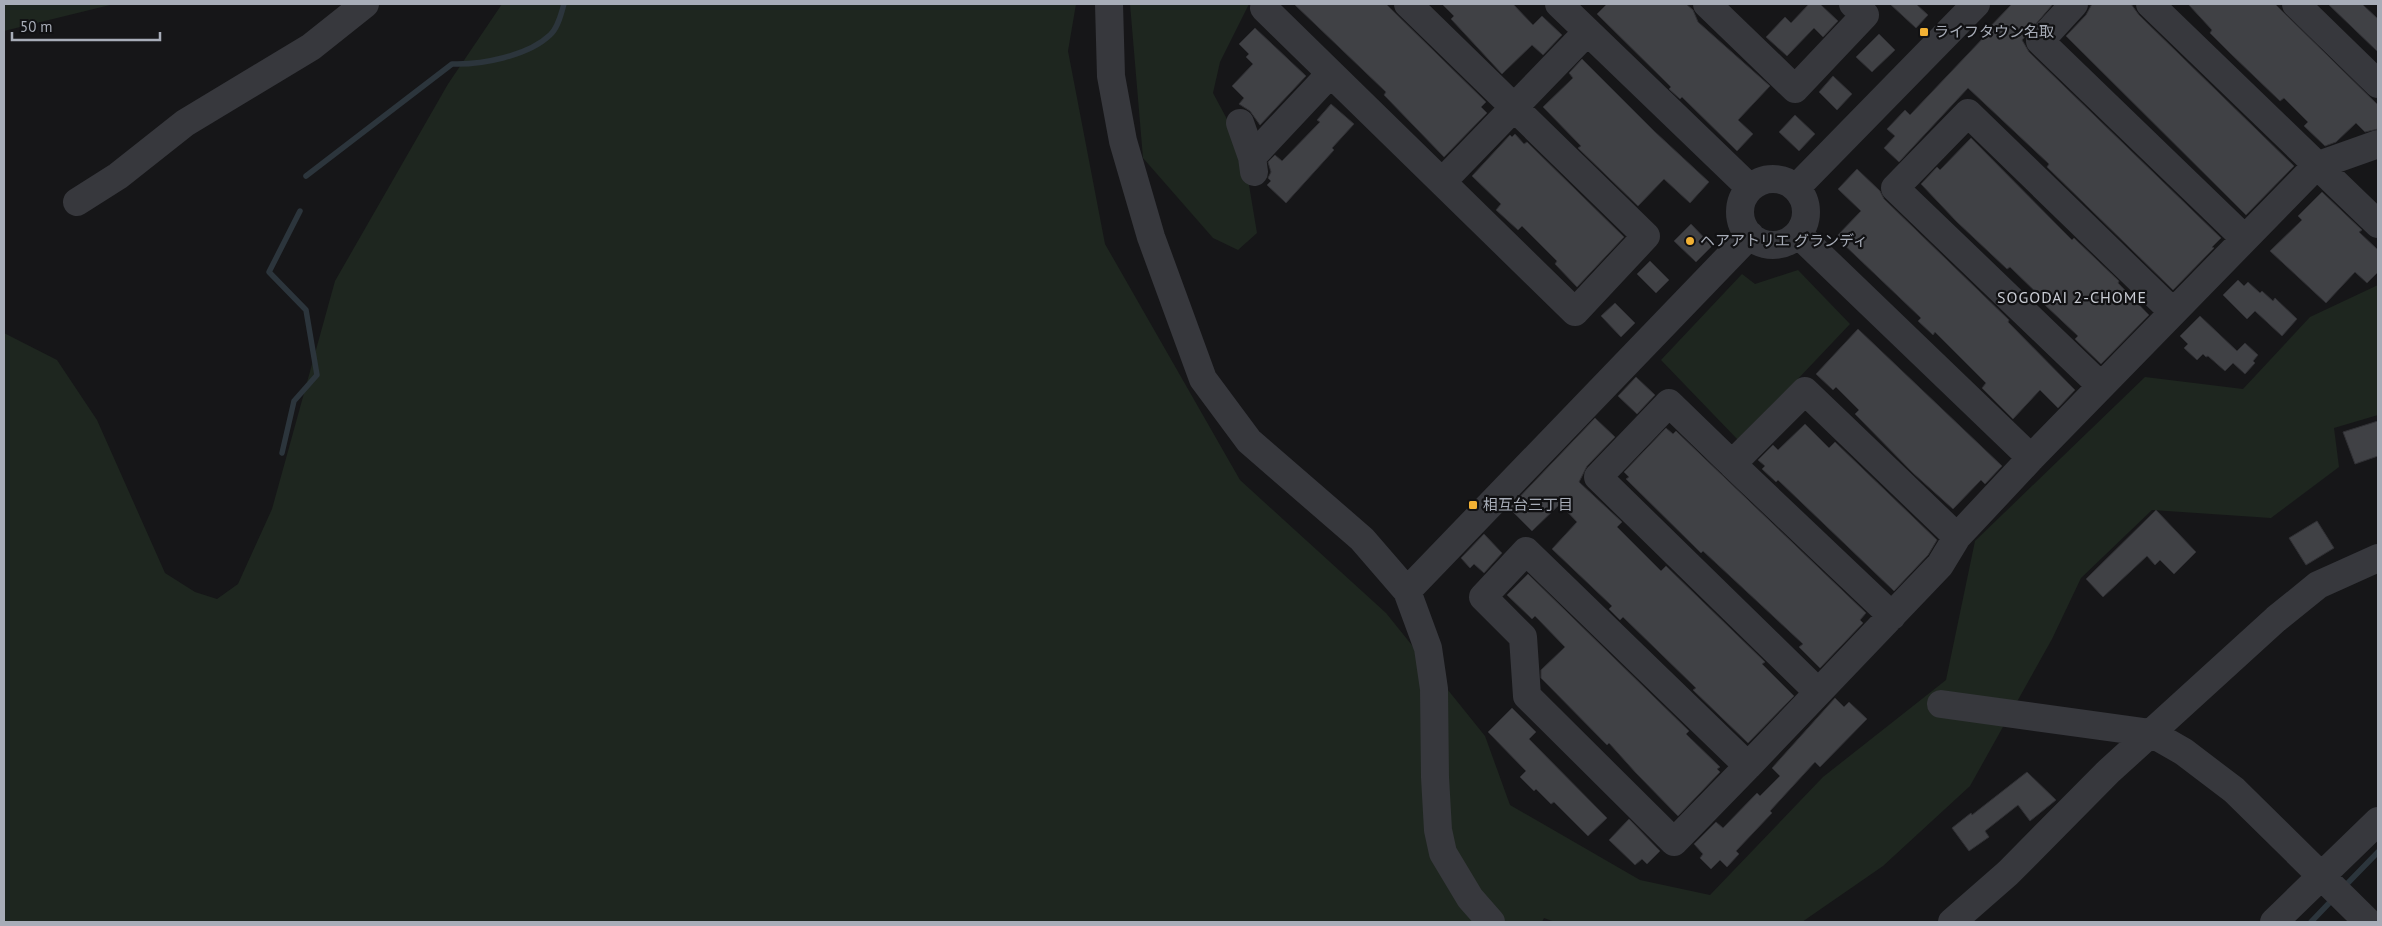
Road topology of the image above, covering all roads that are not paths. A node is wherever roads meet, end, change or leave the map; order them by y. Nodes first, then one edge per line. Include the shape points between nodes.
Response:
1 (365, 4) edge
2 (1109, 4) edge
3 (1266, 4) edge
4 (1408, 4) edge
5 (1559, 4) edge
6 (1707, 4) edge
7 (1853, 4) edge
8 (1976, 4) edge
9 (2074, 4) edge
10 (2150, 4) edge
11 (2296, 4) edge
12 (1587, 32) junction
13 (1330, 74) junction
14 (2378, 84) edge
15 (1515, 108) junction
16 (1240, 123) dead end
17 (2378, 144) edge
18 (2316, 166) junction
19 (1442, 182) junction
20 (1750, 188) junction
21 (1796, 188) junction
22 (77, 202) dead end
23 (2378, 224) edge
24 (1798, 234) junction
25 (1750, 235) junction
26 (2244, 238) junction
27 (2172, 311) junction
28 (2101, 386) junction
29 (2031, 458) junction
30 (1732, 464) junction
31 (1957, 537) junction
32 (2378, 558) edge
33 (1407, 592) junction
34 (1892, 616) junction
35 (1818, 692) junction
36 (1941, 704) dead end
37 (2151, 733) junction
38 (1748, 766) junction
39 (2378, 821) edge
40 (2323, 879) junction
41 (2360, 915) edge
42 (1491, 922) edge
43 (1952, 922) edge
44 (2274, 922) edge

1 - 22 street via 311,47 186,123 118,176
2 - 33 street via 1111,76 1123,141 1151,237 1203,379 1249,441 1362,539
3 - 13 street via 1264,8
4 - 15 street
5 - 12 street
6 - 7 street via 1795,89 1865,16
8 - 21 street
9 - 26 street via 2040,41
10 - 18 street
11 - 14 street
12 - 15 street
12 - 20 street
13 - 16 street via 1253,166
13 - 19 street
15 - 19 street
15 - 19 street via 1646,236 1575,312
17 - 18 street
18 - 23 street
18 - 26 street
20 - 21 street via 1768,180 1788,182
20 - 25 street via 1741,207 1744,227
21 - 24 street via 1802,196 1806,216
24 - 25 street via 1789,241 1769,245
24 - 29 street
25 - 33 street
26 - 27 street
27 - 28 street
27 - 28 street via 1968,113 1895,188
28 - 29 street
29 - 31 street
30 - 31 street via 1805,391
30 - 34 street
30 - 35 street via 1669,402 1598,477
31 - 34 street via 1940,565
32 - 37 street via 2318,585
33 - 42 street via 1428,648 1434,689 1435,786 1443,853 1470,898
34 - 35 street
35 - 38 street
36 - 37 street
37 - 40 street via 2184,752 2234,790
37 - 43 street via 2008,873
38 - 38 street via 1526,551 1483,597 1524,637 1527,696 1674,842
39 - 40 street
40 - 41 street
40 - 44 street

